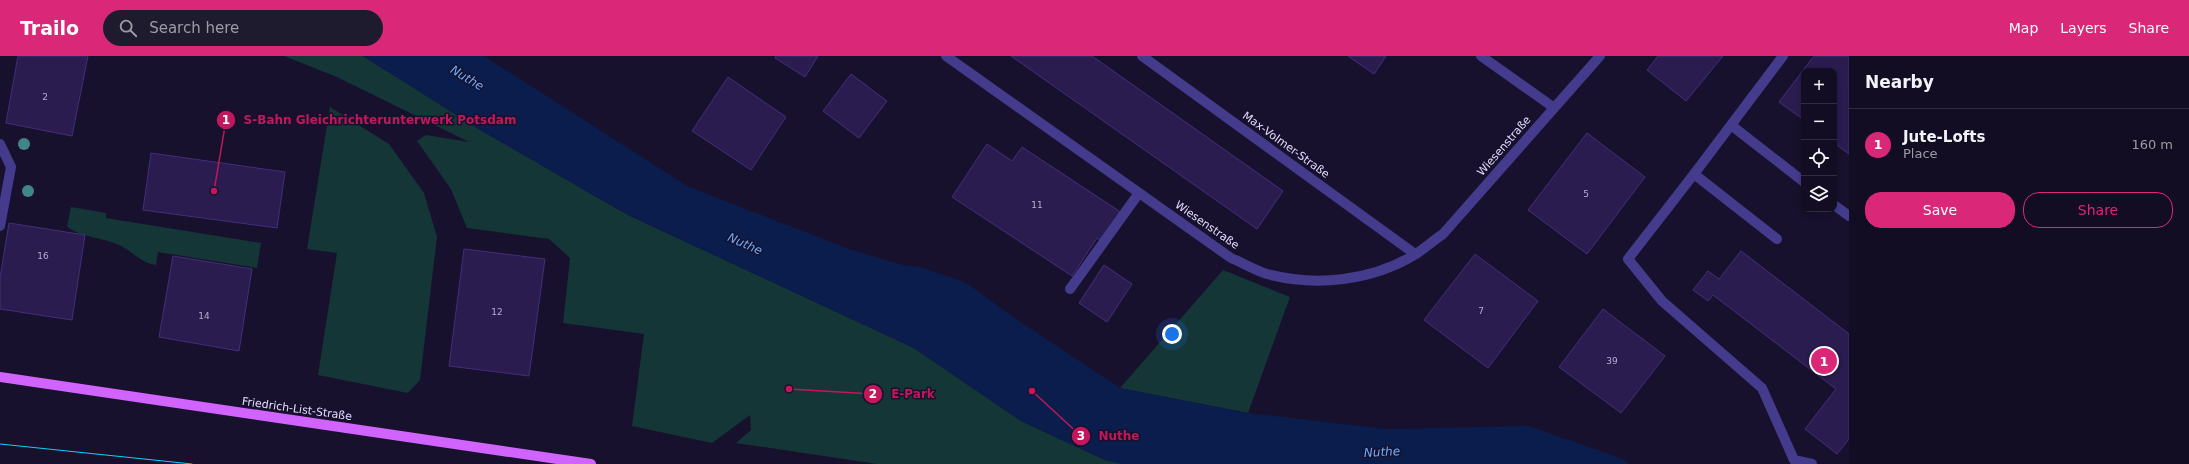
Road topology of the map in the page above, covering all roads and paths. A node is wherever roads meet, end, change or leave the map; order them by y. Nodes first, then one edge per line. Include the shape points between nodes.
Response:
1 (946, 56) edge
2 (1142, 56) edge
3 (1481, 56) edge
4 (1600, 56) edge
5 (1783, 56) edge
6 (1553, 107) junction
7 (1731, 125) junction
8 (0, 144) edge
9 (1694, 174) junction
10 (1801, 180) edge
11 (1139, 193) junction
12 (1837, 207) edge
13 (1849, 216) edge
14 (0, 226) edge
15 (1777, 239) dead end
16 (1415, 254) junction
17 (1070, 289) dead end
18 (0, 378) edge
19 (591, 464) edge
20 (1812, 464) edge

1 - 11 street, Wiesenstraße
2 - 16 street, Max-Volmer-Straße
3 - 6 street
4 - 6 street, Wiesenstraße
5 - 7 street
6 - 16 street, Wiesenstraße via 1443,234
7 - 9 street
7 - 10 street
8 - 14 street via 11,167
9 - 15 street
9 - 20 street via 1628,259 1662,301 1762,388 1794,460
11 - 16 street, Wiesenstraße via 1231,258 1267,273 1305,281 1346,279 1380,271
11 - 17 street
12 - 13 street
18 - 19 main road, Friedrich-List-Straße

